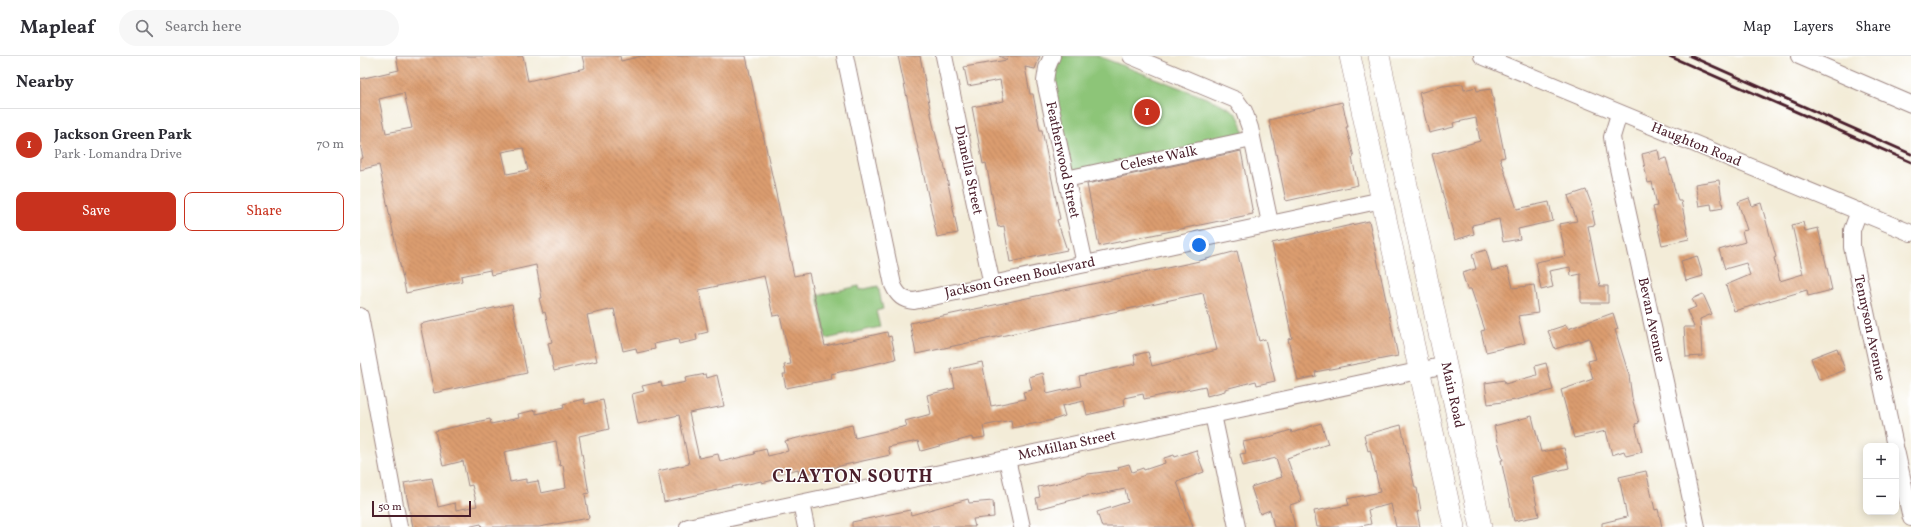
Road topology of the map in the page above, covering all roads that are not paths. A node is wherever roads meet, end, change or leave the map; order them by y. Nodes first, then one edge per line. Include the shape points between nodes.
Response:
1 (845, 56) edge
2 (944, 56) edge
3 (1052, 56) edge
4 (1350, 56) edge
5 (1379, 56) edge
6 (1482, 56) edge
7 (1799, 56) edge
8 (1136, 57) edge
9 (1911, 104) edge
10 (1619, 114) junction
11 (1252, 139) junction
12 (1066, 179) junction
13 (1382, 200) junction
14 (1859, 211) junction
15 (1270, 223) junction
16 (1911, 233) edge
17 (1424, 263) junction
18 (1085, 264) junction
19 (1397, 269) junction
20 (992, 285) junction
21 (360, 316) edge
22 (1446, 365) junction
23 (1419, 370) junction
24 (1213, 415) junction
25 (1894, 443) edge
26 (1007, 459) junction
27 (1899, 464) edge
28 (801, 503) junction
29 (1911, 518) edge
30 (399, 527) edge
31 (688, 527) edge
32 (806, 527) edge
33 (1022, 527) edge
34 (1238, 527) edge
35 (1454, 527) edge
36 (1481, 527) edge
37 (1696, 527) edge

1 - 20 street, Jackson Green Boulevard via 897,294 904,300 914,301
2 - 20 street, Dianella Street
3 - 12 street, Featherwood Street via 1045,81
4 - 13 main road, Main Road
5 - 17 main road, Main Road
6 - 10 street, Haughton Road
7 - 9 street
8 - 11 street via 1236,100 1244,112
10 - 14 street, Haughton Road
10 - 37 street, Bevan Avenue via 1612,137 1614,150
11 - 12 street, Celeste Walk
11 - 15 street
12 - 18 street, Featherwood Street
13 - 15 street, Jackson Green Boulevard
13 - 19 main road, Main Road
14 - 16 street, Haughton Road
14 - 25 street, Tennyson Avenue via 1852,230 1852,247
15 - 18 street, Jackson Green Boulevard
17 - 19 main road
17 - 22 main road, Main Road
18 - 20 street, Jackson Green Boulevard
19 - 23 main road, Main Road
21 - 30 street
22 - 23 street, McMillan Street
22 - 36 main road, Main Road
23 - 24 street, McMillan Street
23 - 35 main road, Main Road
24 - 26 street, McMillan Street
24 - 34 street
26 - 28 street, McMillan Street
26 - 33 street
27 - 29 street
28 - 31 street, McMillan Street
28 - 32 street

